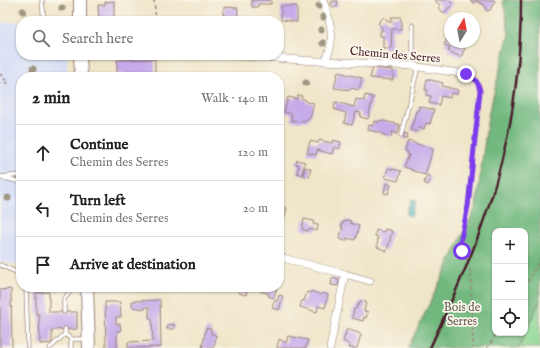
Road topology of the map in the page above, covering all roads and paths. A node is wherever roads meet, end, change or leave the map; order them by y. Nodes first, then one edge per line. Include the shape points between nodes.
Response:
1 (42, 0) edge
2 (80, 0) edge
3 (154, 0) edge
4 (323, 0) edge
5 (44, 16) edge
6 (80, 16) edge
7 (156, 16) edge
8 (412, 24) dead end
9 (284, 59) edge
10 (80, 60) edge
11 (325, 60) junction
12 (415, 66) junction
13 (81, 72) edge
14 (0, 74) edge
15 (466, 74) joint
16 (0, 84) edge
17 (401, 135) dead end
18 (16, 175) edge
19 (0, 177) edge
20 (16, 181) edge
21 (284, 258) edge
22 (540, 259) edge
23 (0, 265) edge
24 (16, 272) edge
25 (345, 274) junction
26 (370, 281) dead end
27 (528, 281) edge
28 (26, 292) edge
29 (70, 292) edge
30 (87, 292) edge
31 (64, 312) dead end
32 (65, 329) dead end
33 (65, 334) junction
34 (495, 336) edge
35 (71, 340) junction
36 (89, 344) edge
37 (28, 348) edge
38 (50, 348) edge
39 (71, 348) edge
40 (330, 348) edge
41 (473, 348) edge
42 (487, 348) edge

1 - 5 lane
2 - 6 main road
3 - 7 path
4 - 11 street via 331,25 332,44
8 - 12 lane
9 - 11 street, Chemin des Serres
10 - 13 main road
11 - 12 street, Chemin des Serres
12 - 15 street, Chemin des Serres
12 - 17 lane
14 - 16 path via 8,83
15 - 41 path via 475,78 480,91 468,206 460,243 471,273
18 - 19 lane
19 - 20 lane
21 - 25 street
22 - 27 path
23 - 24 lane
25 - 26 street
25 - 40 street
28 - 37 lane
29 - 31 lane via 64,299
30 - 36 main road
32 - 33 lane
33 - 35 lane
33 - 38 lane
34 - 42 path
35 - 36 lane
35 - 39 lane

